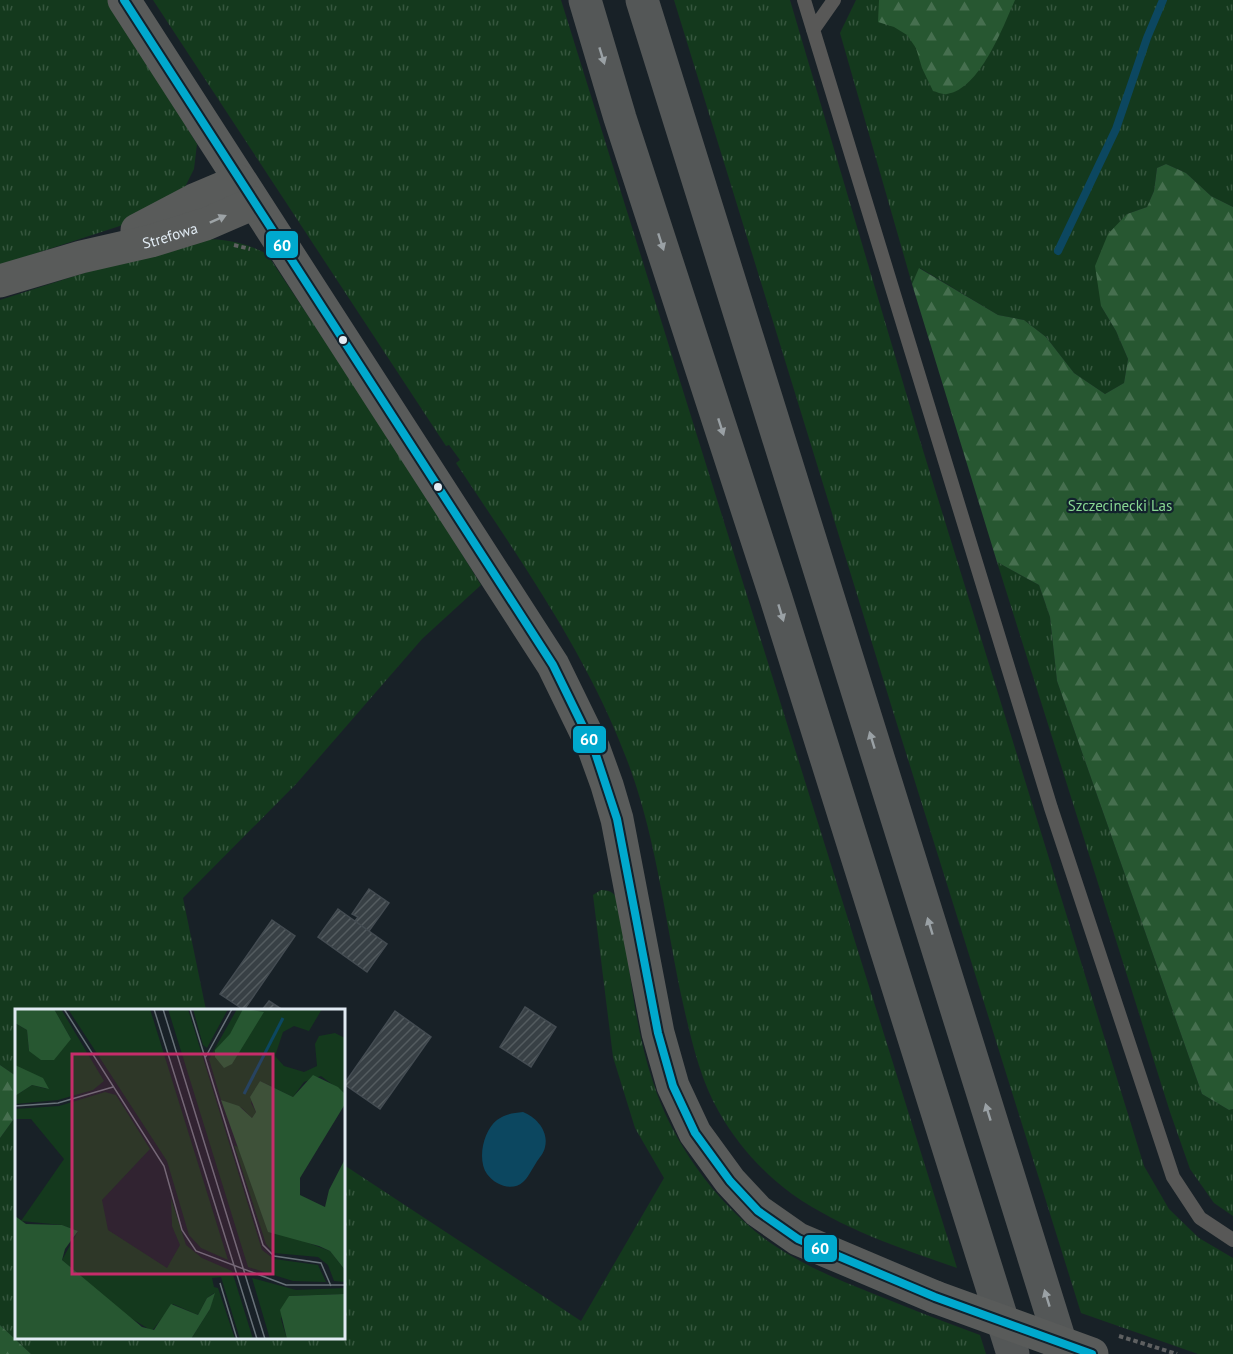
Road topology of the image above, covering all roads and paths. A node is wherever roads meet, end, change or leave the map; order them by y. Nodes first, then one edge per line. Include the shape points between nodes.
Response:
1 (124, 0) edge
2 (585, 0) edge
3 (642, 0) edge
4 (804, 0) edge
5 (834, 0) edge
6 (813, 30) junction
7 (246, 192) junction
8 (0, 281) edge
9 (1233, 1240) edge
10 (1119, 1336) dead end
11 (1013, 1354) edge
12 (1064, 1354) edge
13 (1092, 1354) edge
14 (1177, 1354) edge

1 - 7 street
2 -> 11 highway
12 -> 3 highway
4 - 6 lane
5 - 6 lane
6 - 9 lane via 1051,808 1173,1176 1200,1218
7 - 8 street, Strefowa via 194,200 81,257
7 - 13 street, bridge via 566,688 594,749 614,807 658,1033 673,1086 695,1133 758,1211 798,1239 935,1298
10 - 14 path

